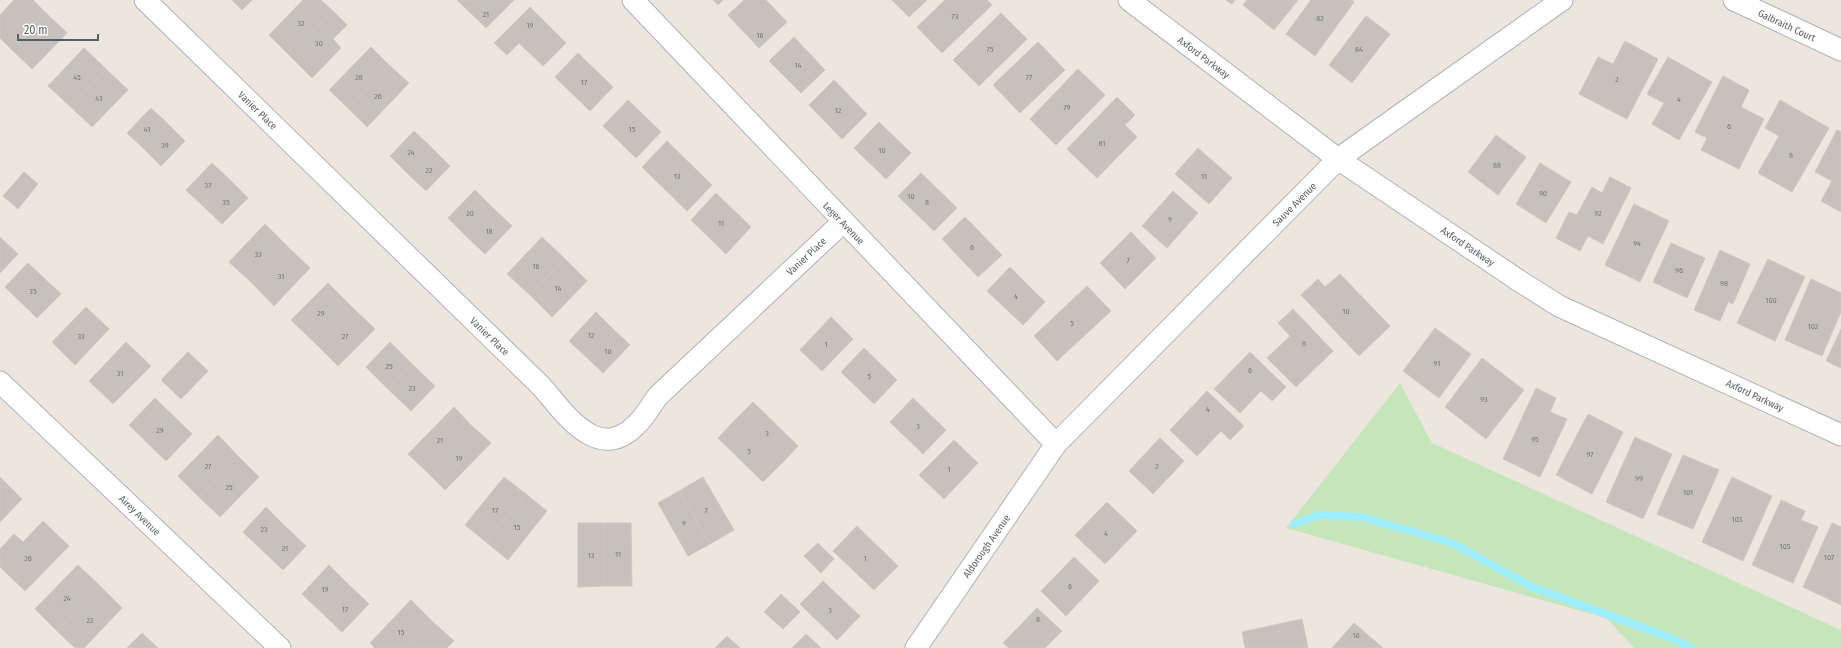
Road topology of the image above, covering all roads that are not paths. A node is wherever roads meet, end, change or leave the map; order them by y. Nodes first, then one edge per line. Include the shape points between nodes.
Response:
1 (145, 0) edge
2 (633, 0) edge
3 (1128, 0) edge
4 (1562, 0) edge
5 (1734, 0) edge
6 (1841, 50) edge
7 (1338, 158) junction
8 (842, 222) junction
9 (0, 382) edge
10 (1841, 435) edge
11 (1056, 444) junction
12 (280, 648) edge
13 (916, 648) edge

1 - 8 street, Vanier Place via 542,387 569,419 585,433 604,440 622,436 637,425 658,396
2 - 8 street, Leger Avenue
3 - 7 street, Axford Parkway
4 - 7 street, Sauve Avenue
5 - 6 street, Galbraith Court
7 - 10 street, Axford Parkway via 1559,306
7 - 11 street, Sauve Avenue
8 - 11 street, Leger Avenue
9 - 12 street, Airey Avenue
11 - 13 street, Aldorough Avenue

